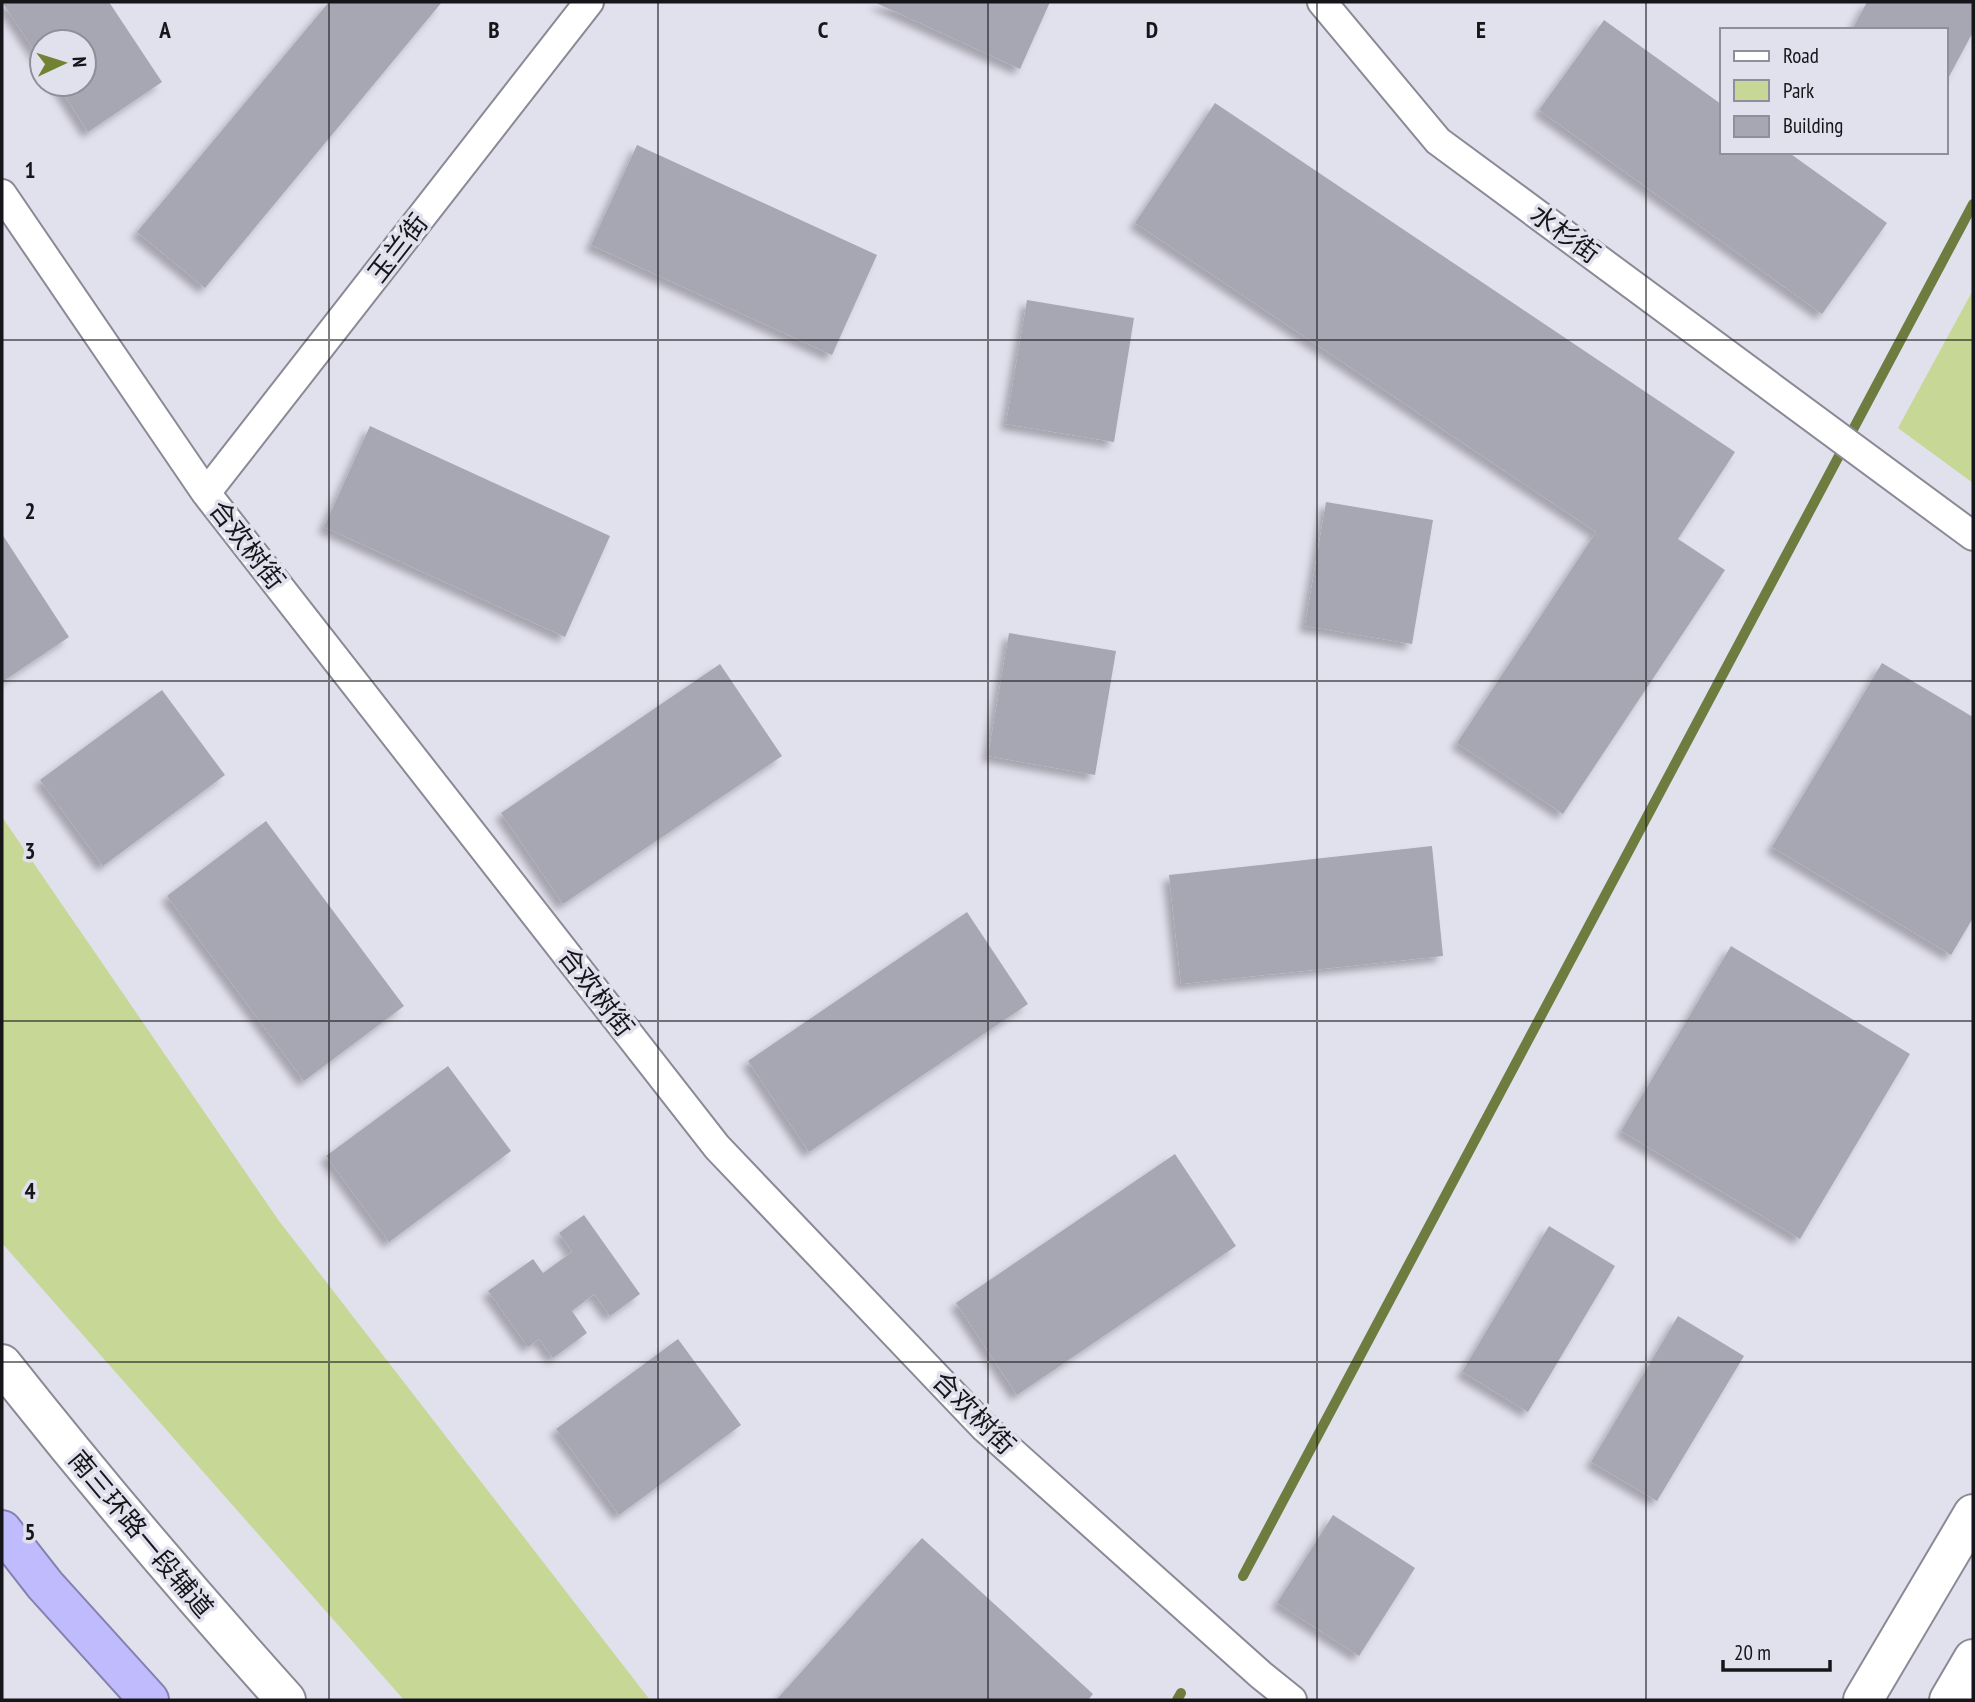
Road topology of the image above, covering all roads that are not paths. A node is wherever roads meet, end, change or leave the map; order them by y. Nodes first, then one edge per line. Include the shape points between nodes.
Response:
1 (589, 2) edge
2 (1322, 2) edge
3 (2, 194) edge
4 (206, 493) junction
5 (1973, 536) edge
6 (2, 1364) edge
7 (1973, 1514) edge
8 (2, 1530) edge
9 (1973, 1659) edge
10 (149, 1700) edge
11 (286, 1700) edge
12 (1292, 1700) edge
13 (1863, 1700) edge
14 (1949, 1700) edge

1 - 4 street, 玉兰街
2 - 5 street, 水杉街 via 1438,141
3 - 4 street, 合欢树街
4 - 12 street, 合欢树街 via 717,1147 984,1427
6 - 11 main road, 南三环路一段辅道 via 206,1611
7 - 13 main road
8 - 10 highway
9 - 14 main road

